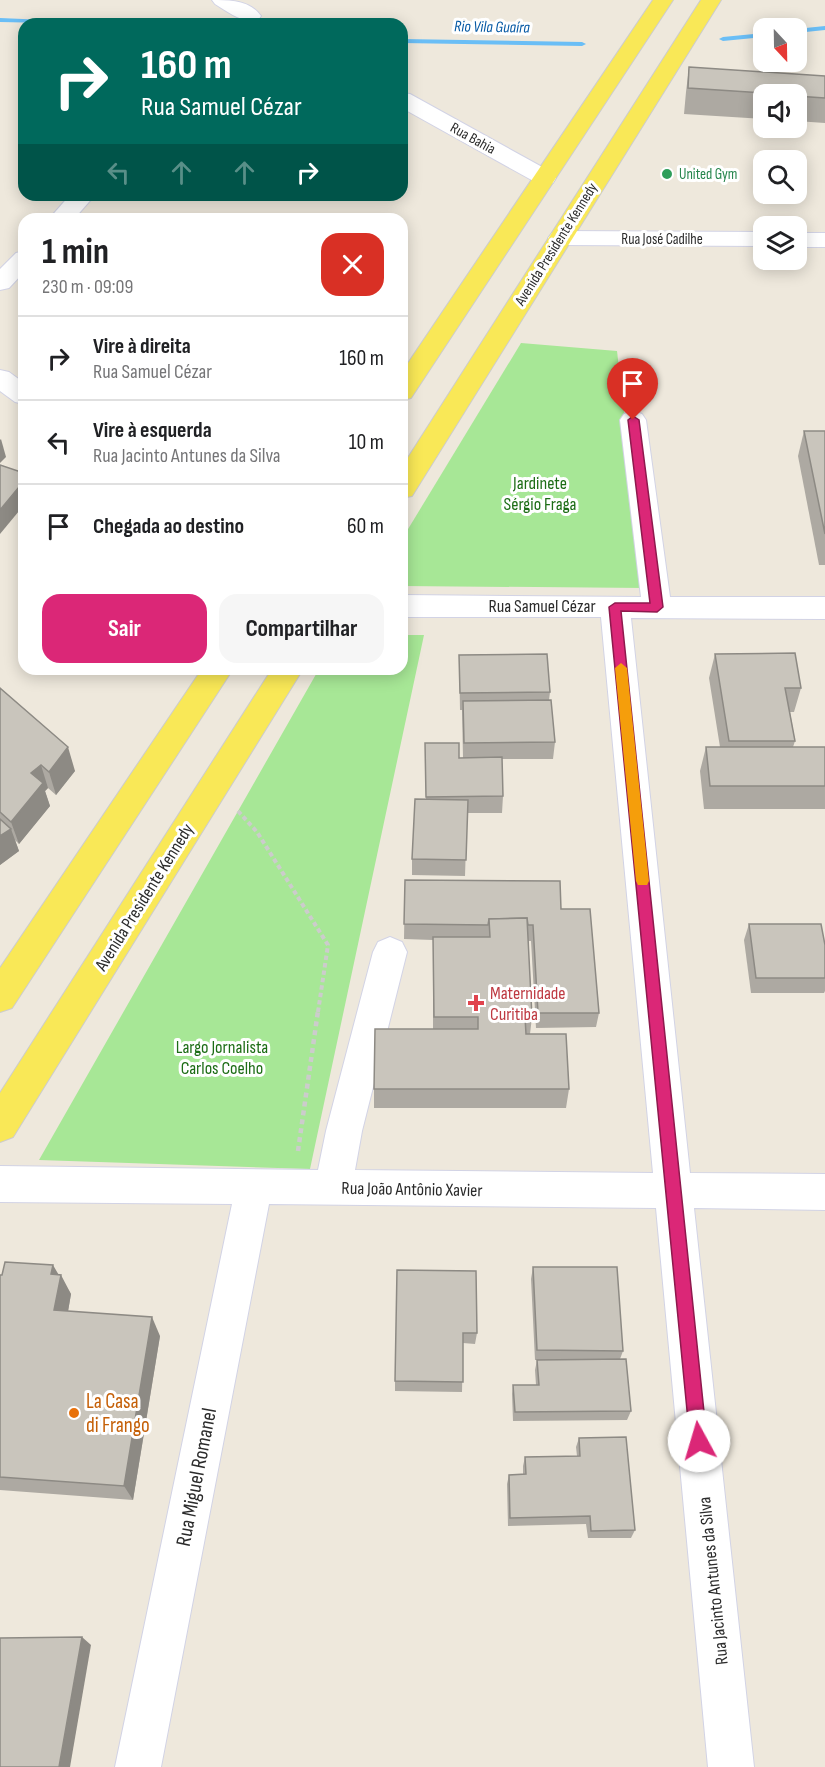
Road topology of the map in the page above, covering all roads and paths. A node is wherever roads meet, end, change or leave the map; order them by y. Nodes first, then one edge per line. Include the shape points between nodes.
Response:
1 (222, 0) edge
2 (267, 0) edge
3 (663, 0) edge
4 (711, 0) edge
5 (245, 18) edge
6 (250, 18) edge
7 (612, 77) junction
8 (657, 86) junction
9 (408, 102) edge
10 (545, 178) junction
11 (78, 201) edge
12 (67, 213) edge
13 (560, 238) junction
14 (753, 239) edge
15 (807, 240) edge
16 (825, 240) edge
17 (18, 264) edge
18 (0, 283) edge
19 (0, 378) edge
20 (408, 383) edge
21 (18, 392) edge
22 (633, 420) dead end
23 (408, 479) edge
24 (408, 606) edge
25 (615, 607) junction
26 (657, 607) junction
27 (825, 608) edge
28 (214, 675) edge
29 (284, 675) edge
30 (215, 785) junction
31 (390, 952) dead end
32 (0, 997) edge
33 (0, 1125) edge
34 (0, 1184) edge
35 (273, 1187) junction
36 (333, 1188) junction
37 (673, 1191) junction
38 (825, 1192) edge
39 (138, 1767) edge
40 (731, 1767) edge

1 - 5 street
2 - 6 street
3 - 7 main road
4 - 8 main road, Avenida Presidente Kennedy
7 - 8 main road
7 - 10 main road
8 - 13 main road, Avenida Presidente Kennedy
9 - 10 street, Rua Bahia
10 - 20 main road
11 - 12 street
13 - 14 street, Rua José Cadilhe
13 - 23 main road, Avenida Presidente Kennedy
15 - 16 street
17 - 18 street
19 - 21 street
22 - 26 street
24 - 25 street, Rua Samuel Cézar
25 - 26 street, Rua Samuel Cézar
25 - 37 street, Rua Jacinto Antunes da Silva
26 - 27 street, Rua Samuel Cézar
28 - 32 main road
29 - 30 main road, Avenida Presidente Kennedy
30 - 33 main road, Avenida Presidente Kennedy
30 - 35 path via 257,832 328,945
31 - 36 street
34 - 35 street, Rua João Antônio Xavier
35 - 36 street, Rua João Antônio Xavier
35 - 39 street, Rua Miguel Romanel
36 - 37 street, Rua João Antônio Xavier
37 - 38 street, Rua João Antônio Xavier
37 - 40 street, Rua Jacinto Antunes da Silva

